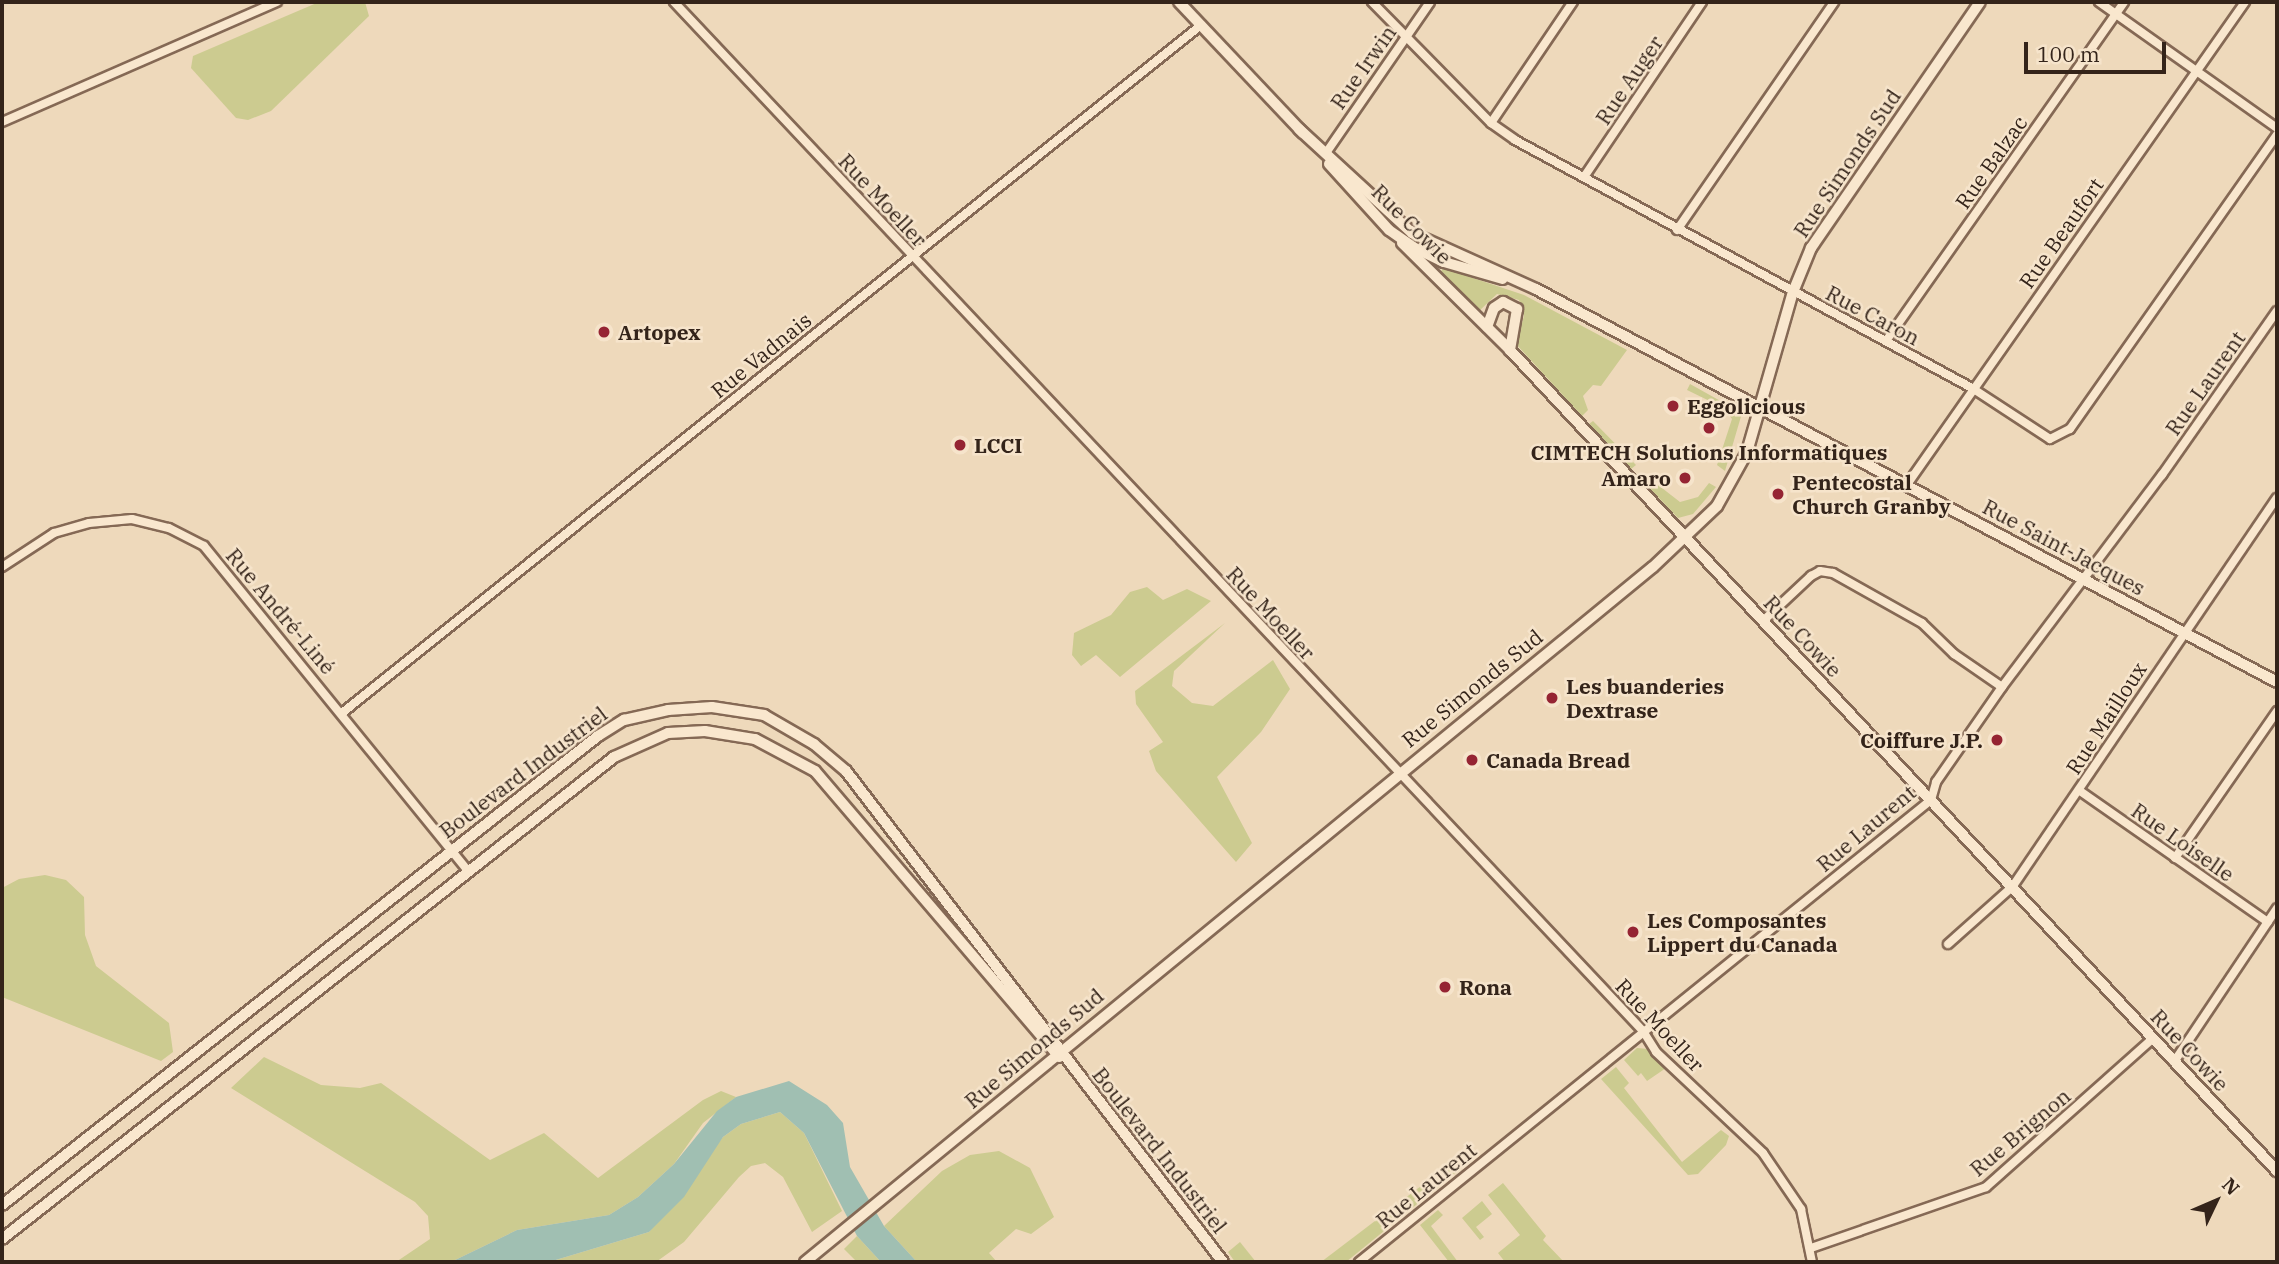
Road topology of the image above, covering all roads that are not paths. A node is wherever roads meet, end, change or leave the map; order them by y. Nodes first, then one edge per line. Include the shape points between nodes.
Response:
1 (277, 2) edge
2 (674, 2) edge
3 (1179, 2) edge
4 (1372, 2) edge
5 (1430, 2) edge
6 (1573, 2) edge
7 (1702, 2) edge
8 (1834, 2) edge
9 (1980, 2) edge
10 (2099, 2) edge
11 (2124, 2) edge
12 (2245, 2) edge
13 (2116, 14) junction
14 (1201, 25) junction
15 (1406, 37) junction
16 (2197, 71) junction
17 (2, 122) edge
18 (1491, 123) junction
19 (2277, 128) edge
20 (1299, 129) junction
21 (2277, 135) edge
22 (1326, 153) junction
23 (1584, 177) junction
24 (1389, 230) junction
25 (1677, 230) junction
26 (911, 257) junction
27 (1536, 289) junction
28 (1793, 292) junction
29 (2277, 311) edge
30 (1487, 327) junction
31 (1886, 341) junction
32 (1510, 351) junction
33 (1972, 388) junction
34 (1758, 406) junction
35 (1906, 486) junction
36 (2277, 498) edge
37 (1685, 538) junction
38 (2, 567) edge
39 (2082, 579) junction
40 (1763, 621) junction
41 (2184, 632) junction
42 (2277, 682) edge
43 (2002, 688) junction
44 (2277, 711) edge
45 (342, 712) junction
46 (1398, 774) junction
47 (2080, 791) junction
48 (1931, 800) junction
49 (453, 848) junction
50 (2175, 858) junction
51 (467, 870) junction
52 (2014, 886) junction
53 (2277, 908) edge
54 (2268, 922) junction
55 (1948, 944) dead end
56 (1643, 1031) junction
57 (2152, 1038) junction
58 (1059, 1052) junction
59 (2174, 1062) junction
60 (2277, 1171) edge
61 (2, 1205) edge
62 (2, 1239) edge
63 (1811, 1248) junction
64 (805, 1262) edge
65 (1223, 1262) edge
66 (1359, 1262) edge
67 (1812, 1262) edge

1 - 17 street
2 - 26 street, Rue Moeller
3 - 14 main road, Rue Cowie
4 - 15 street, Rue Caron
5 - 15 street, Rue Irwin
6 - 18 street
7 - 23 street, Rue Auger
8 - 25 street
9 - 28 street, Rue Simonds Sud via 1821,230
10 - 13 street
11 - 13 street, Rue Balzac
12 - 16 street, Rue Beaufort
13 - 16 street
13 - 31 street, Rue Balzac
14 - 20 main road, Rue Cowie
14 - 26 street, Rue Vadnais
15 - 18 street, Rue Caron
15 - 22 street, Rue Irwin
16 - 19 street
16 - 33 street, Rue Beaufort
18 - 23 street, Rue Caron
20 - 22 main road, Rue Cowie
20 - 24 main road, Rue Cowie
21 - 33 street, Rue Caron via 2061,437 2040,436
22 - 27 main road, Rue Saint-Jacques via 1412,233
23 - 25 street, Rue Caron
24 - 27 main road, Rue Saint-Jacques via 1444,262
24 - 30 street, Rue Cowie
25 - 28 street, Rue Caron
26 - 45 street, Rue Vadnais
26 - 46 street, Rue Moeller
27 - 34 main road, Rue Saint-Jacques
28 - 31 street, Rue Caron
28 - 34 street, Rue Simonds Sud
29 - 39 street, Rue Laurent
30 - 32 street, Rue Cowie
30 - 32 street via 1494,308 1503,302 1517,309
31 - 33 street, Rue Caron
32 - 37 street, Rue Cowie
33 - 35 street, Rue Beaufort
34 - 35 main road, Rue Saint-Jacques
34 - 37 street, Rue Simonds Sud via 1734,481
35 - 39 main road, Rue Saint-Jacques
36 - 41 street, Rue Mailloux
37 - 40 street, Rue Cowie
37 - 46 street, Rue Simonds Sud
38 - 45 street, Rue André-Liné via 54,533 89,523 132,519 169,528 204,546
39 - 41 main road, Rue Saint-Jacques
39 - 43 street, Rue Laurent
40 - 43 street via 1811,576 1820,571 1833,573 1922,623 1954,654
40 - 48 street, Rue Cowie
41 - 42 main road, Rue Saint-Jacques
41 - 47 street, Rue Mailloux
43 - 48 street, Rue Laurent via 1936,782
44 - 50 street
45 - 49 street, Rue André-Liné
46 - 56 street, Rue Moeller
46 - 58 street, Rue Simonds Sud
47 - 50 street, Rue Loiselle
47 - 52 street, Rue Mailloux
48 - 52 street, Rue Cowie
48 - 56 street, Rue Laurent
49 - 51 street, Rue André-Liné
49 - 58 street, Boulevard Industriel via 624,720 712,707 764,715 814,744 846,771
49 - 61 street, Boulevard Industriel
50 - 54 street, Rue Loiselle
51 - 58 street, Boulevard Industriel via 632,746 668,733 705,732 755,739 815,771
51 - 62 street, Boulevard Industriel
52 - 55 street, Rue Mailloux
52 - 57 street, Rue Cowie
53 - 54 street
54 - 59 street
56 - 63 street, Rue Moeller via 1656,1052 1731,1120 1785,1180 1801,1209
56 - 66 street, Rue Laurent
57 - 59 street, Rue Cowie
57 - 63 street, Rue Brignon via 1986,1187
58 - 64 street, Rue Simonds Sud
58 - 65 street, Boulevard Industriel
59 - 60 street, Rue Cowie
63 - 67 street, Rue Moeller

